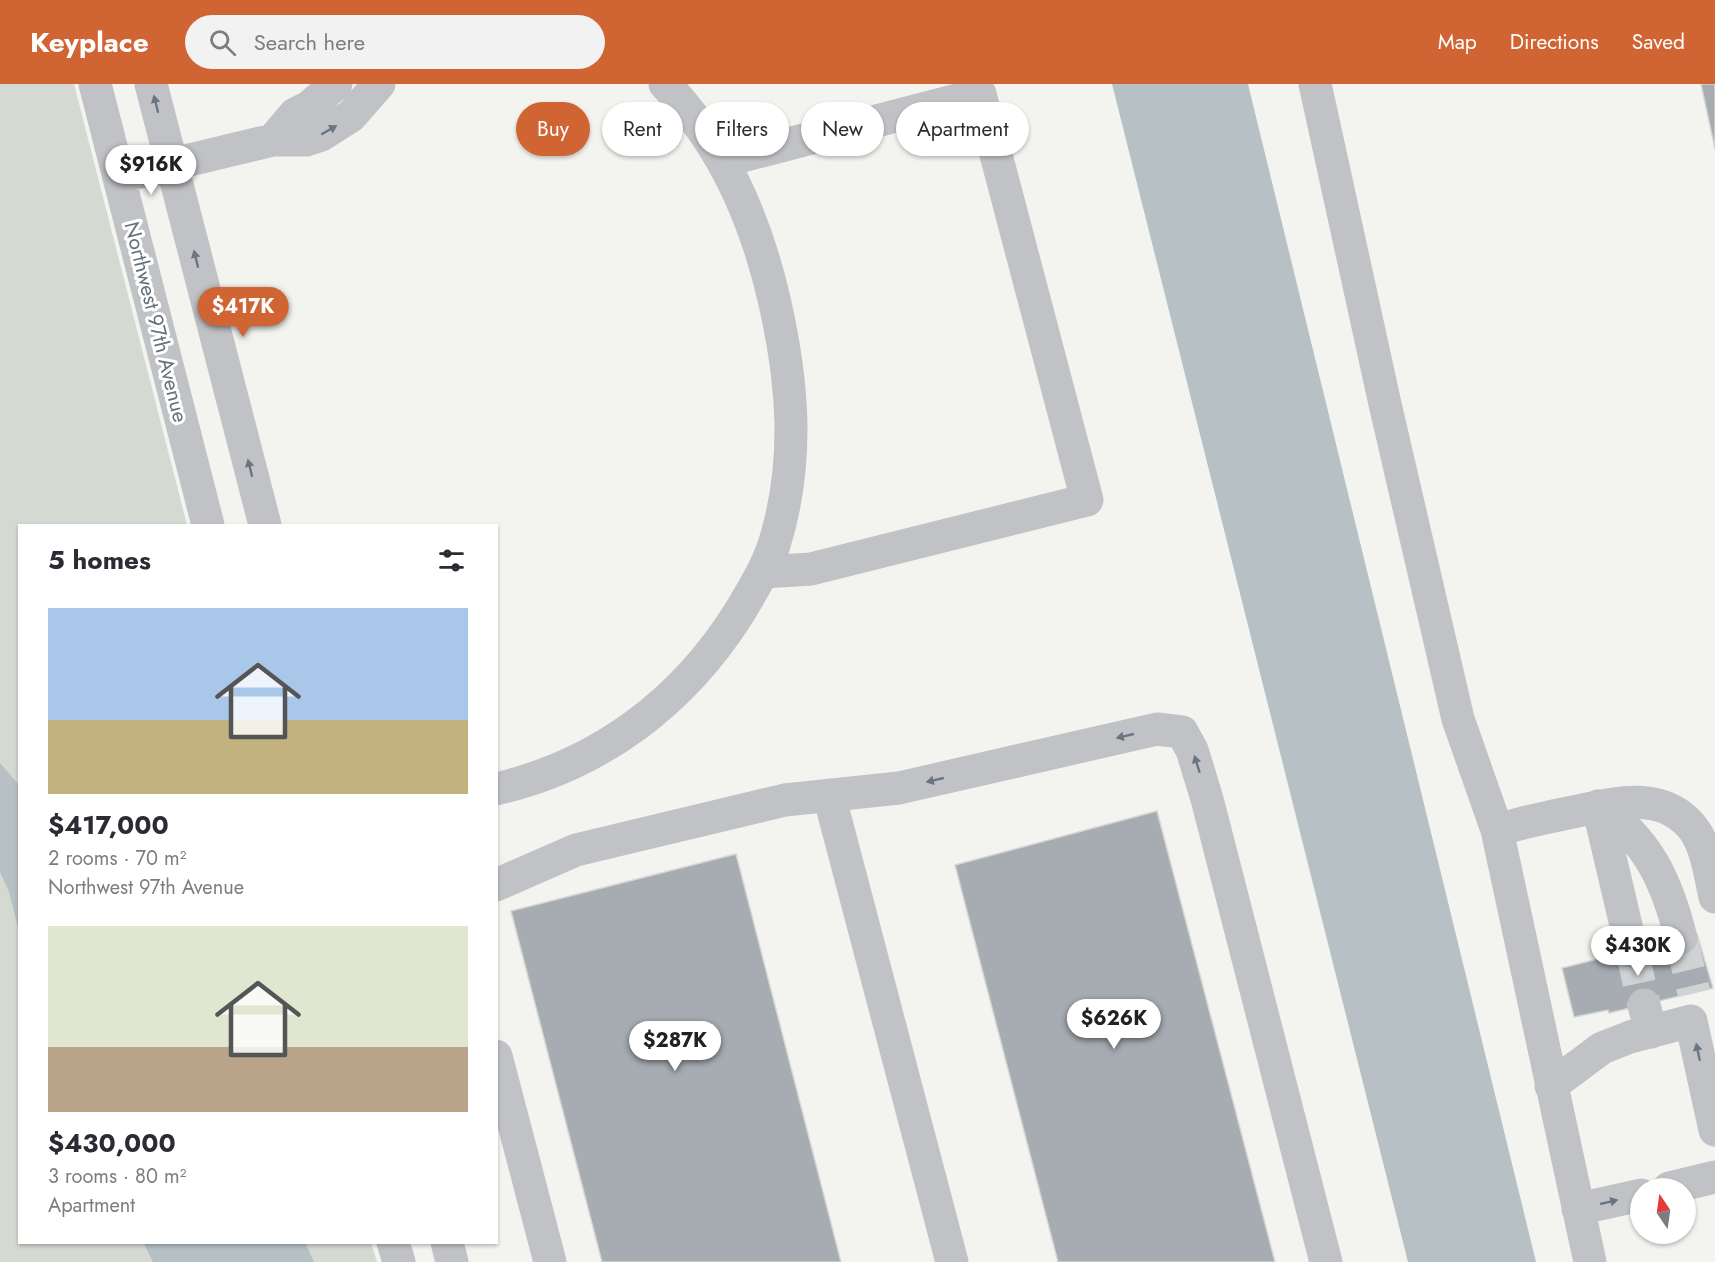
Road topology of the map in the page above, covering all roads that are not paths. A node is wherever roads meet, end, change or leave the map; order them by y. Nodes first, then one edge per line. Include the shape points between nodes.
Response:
1 (95, 84) edge
2 (151, 84) edge
3 (336, 84) edge
4 (379, 84) edge
5 (665, 84) edge
6 (1315, 84) edge
7 (273, 140) junction
8 (723, 160) junction
9 (172, 164) junction
10 (119, 177) junction
11 (208, 524) edge
12 (265, 524) edge
13 (763, 572) junction
14 (498, 788) edge
15 (829, 795) junction
16 (1599, 806) junction
17 (1497, 830) junction
18 (498, 884) edge
19 (1715, 897) edge
20 (1681, 938) tunnel mouth
21 (1632, 951) tunnel mouth
22 (1700, 1012) edge
23 (498, 1064) edge
24 (1551, 1086) junction
25 (1715, 1130) edge
26 (1715, 1177) edge
27 (1696, 1182) edge
28 (1630, 1197) edge
29 (1578, 1209) junction
30 (394, 1244) edge
31 (448, 1244) edge
32 (399, 1262) edge
33 (452, 1262) edge
34 (550, 1262) edge
35 (952, 1262) edge
36 (1326, 1262) edge
37 (1590, 1262) edge

1 - 10 street, Northwest 97th Avenue
9 -> 2 street
3 - 7 street via 295,114
7 -> 4 street via 306,140 321,135 351,116
5 - 8 street via 693,115
6 - 17 street via 1458,719
7 - 9 street
8 - 13 street via 750,218 767,270 790,384 788,476 774,544
8 - 13 street via 980,94 1087,500 811,569
9 - 10 street
12 -> 9 street
10 - 11 street, Northwest 97th Avenue
13 - 14 street via 721,641 659,708 624,735 573,763
15 - 18 street via 785,800 576,850
15 - 35 street
36 -> 15 street via 1207,799 1182,732 1167,728 899,788
16 - 17 street
16 - 19 street via 1626,801 1651,803 1684,818 1704,850
16 - 20 street via 1641,843 1662,878
16 - 21 street
17 - 24 street
22 - 24 street via 1647,1018
25 -> 22 street
23 - 34 street
24 - 29 street
26 - 27 street
29 -> 28 street
29 - 37 street
30 - 32 street
31 - 33 street

